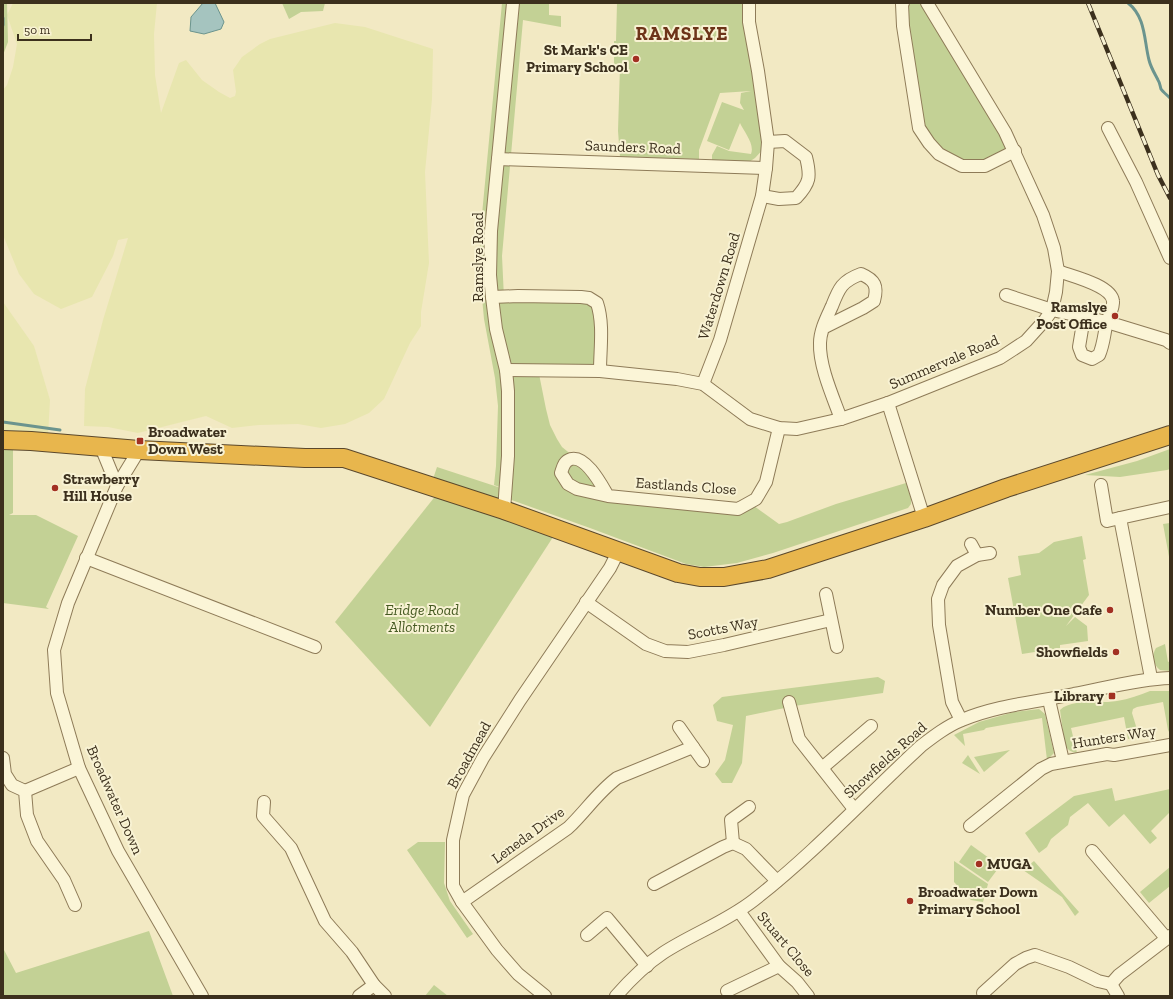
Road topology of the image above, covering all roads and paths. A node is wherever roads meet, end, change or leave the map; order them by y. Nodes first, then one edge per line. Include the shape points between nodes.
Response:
1 (513, 3) edge
2 (749, 3) edge
3 (903, 3) edge
4 (928, 3) edge
5 (1108, 128) dead end
6 (768, 142) junction
7 (1015, 151) junction
8 (498, 158) junction
9 (766, 168) junction
10 (762, 196) junction
11 (1170, 258) edge
12 (1058, 271) junction
13 (1006, 295) dead end
14 (492, 297) junction
15 (1052, 310) junction
16 (1084, 317) junction
17 (1107, 322) junction
18 (823, 328) junction
19 (1169, 340) edge
20 (506, 370) junction
21 (600, 371) junction
22 (703, 384) junction
23 (888, 403) junction
24 (841, 419) junction
25 (779, 428) junction
26 (1170, 435) edge
27 (3, 440) edge
28 (101, 447) junction
29 (139, 450) junction
30 (1101, 485) dead end
31 (117, 486) junction
32 (608, 496) dead end
33 (1170, 507) edge
34 (504, 510) junction
35 (924, 518) junction
36 (1120, 518) junction
37 (971, 544) dead end
38 (618, 552) junction
39 (990, 553) dead end
40 (977, 555) junction
41 (86, 558) junction
42 (826, 594) dead end
43 (586, 602) junction
44 (831, 620) junction
45 (315, 647) dead end
46 (837, 647) dead end
47 (1151, 678) junction
48 (1170, 678) edge
49 (1049, 700) junction
50 (789, 702) dead end
51 (961, 720) junction
52 (871, 726) dead end
53 (679, 727) dead end
54 (1170, 745) edge
55 (692, 747) junction
56 (3, 758) edge
57 (702, 761) dead end
58 (1063, 761) junction
59 (80, 768) junction
60 (822, 768) junction
61 (25, 791) junction
62 (264, 802) dead end
63 (749, 807) dead end
64 (854, 808) junction
65 (970, 826) dead end
66 (733, 843) junction
67 (1092, 851) dead end
68 (777, 881) junction
69 (654, 884) dead end
70 (462, 902) junction
71 (75, 905) dead end
72 (739, 912) junction
73 (587, 935) dead end
74 (1168, 937) edge
75 (647, 966) junction
76 (779, 966) junction
77 (1111, 984) junction
78 (374, 985) junction
79 (727, 991) dead end
80 (984, 993) dead end
81 (202, 996) edge
82 (359, 996) edge
83 (384, 996) edge
84 (545, 996) edge
85 (616, 996) edge
86 (808, 996) edge
87 (1118, 996) edge

1 - 8 street, Ramslye Road
2 - 6 street, Waterdown Road via 749,22
3 - 7 street via 903,26 919,128 929,143 939,154 962,166 985,166
4 - 7 street, Summervale Road
5 - 11 street via 1131,184
6 - 9 street, Waterdown Road
6 - 10 street via 785,141 806,157 810,173 805,188 796,198
7 - 12 street, Summervale Road via 1043,215 1054,248
8 - 9 street, Saunders Road
8 - 14 street, Ramslye Road via 491,231
9 - 10 street, Waterdown Road
10 - 22 street, Waterdown Road via 720,340
12 - 15 street, Summervale Road
12 - 17 street via 1103,287 1110,294 1113,301
13 - 15 street
14 - 20 street, Ramslye Road via 496,329
14 - 21 street via 581,297 596,302 600,321
15 - 16 street
15 - 23 street, Summervale Road via 1026,341 1000,358
16 - 17 street
16 - 17 street via 1079,347 1082,354 1092,358 1099,355
17 - 19 street
18 - 18 street via 839,288 861,274 870,278 876,286 874,301
18 - 24 street via 820,342 821,360
20 - 21 street
20 - 34 street, Ramslye Road via 508,456
21 - 22 street
22 - 25 street, Summervale Road via 750,419
23 - 24 street, Summervale Road
23 - 35 street, Summervale Road
24 - 25 street, Summervale Road via 797,430
25 - 32 street, Eastlands Close via 766,482 756,500 738,509
26 - 35 highway via 1006,488
27 - 28 highway
28 - 29 highway
28 - 31 street
29 - 31 street, Broadwater Down
29 - 34 highway via 344,458
30 - 36 street via 1107,520
31 - 41 street, Broadwater Down
33 - 36 street
34 - 38 highway
35 - 38 highway via 768,569 724,577 700,577 678,573
36 - 47 street
37 - 40 street
38 - 43 street, Broadmead
39 - 40 street
40 - 51 street via 950,574 938,598 939,625 952,702
41 - 45 street
41 - 59 street, Broadwater Down via 68,603 54,650 57,693
42 - 44 street
43 - 44 street, Scotts Way via 646,644 665,651 688,652
43 - 70 street, Broadmead via 499,732 462,795 453,840 453,886
44 - 46 street
47 - 48 street, Showfields Road
47 - 49 street, Showfields Road
49 - 51 street, Showfields Road via 989,710
49 - 58 street, Hunters Way
50 - 60 street via 799,739
51 - 64 street, Showfields Road via 921,746
52 - 60 street
53 - 55 street
54 - 58 street, Hunters Way
55 - 57 street
55 - 70 street, Leneda Drive via 616,778 568,828
56 - 61 street via 5,774 12,785
58 - 65 street, Hunters Way via 1041,769
59 - 61 street
59 - 81 street, Broadwater Down via 118,851
60 - 64 street
61 - 71 street via 27,815 38,841 64,880
62 - 78 street via 263,816 291,848 325,921 352,952
63 - 66 street via 731,820
64 - 68 street, Showfields Road
66 - 68 street via 746,849
66 - 69 street
67 - 74 street
68 - 72 street, Showfields Road
70 - 84 street, Broadmead via 518,974
72 - 75 street, Showfields Road via 663,954
72 - 76 street, Stuart Close
73 - 75 street via 607,918
74 - 77 street
75 - 85 street, Showfields Road
76 - 79 street
76 - 86 street, Stuart Close
77 - 80 street via 1098,982 1070,967 1035,954 1015,964
77 - 87 street
78 - 82 street
78 - 83 street

